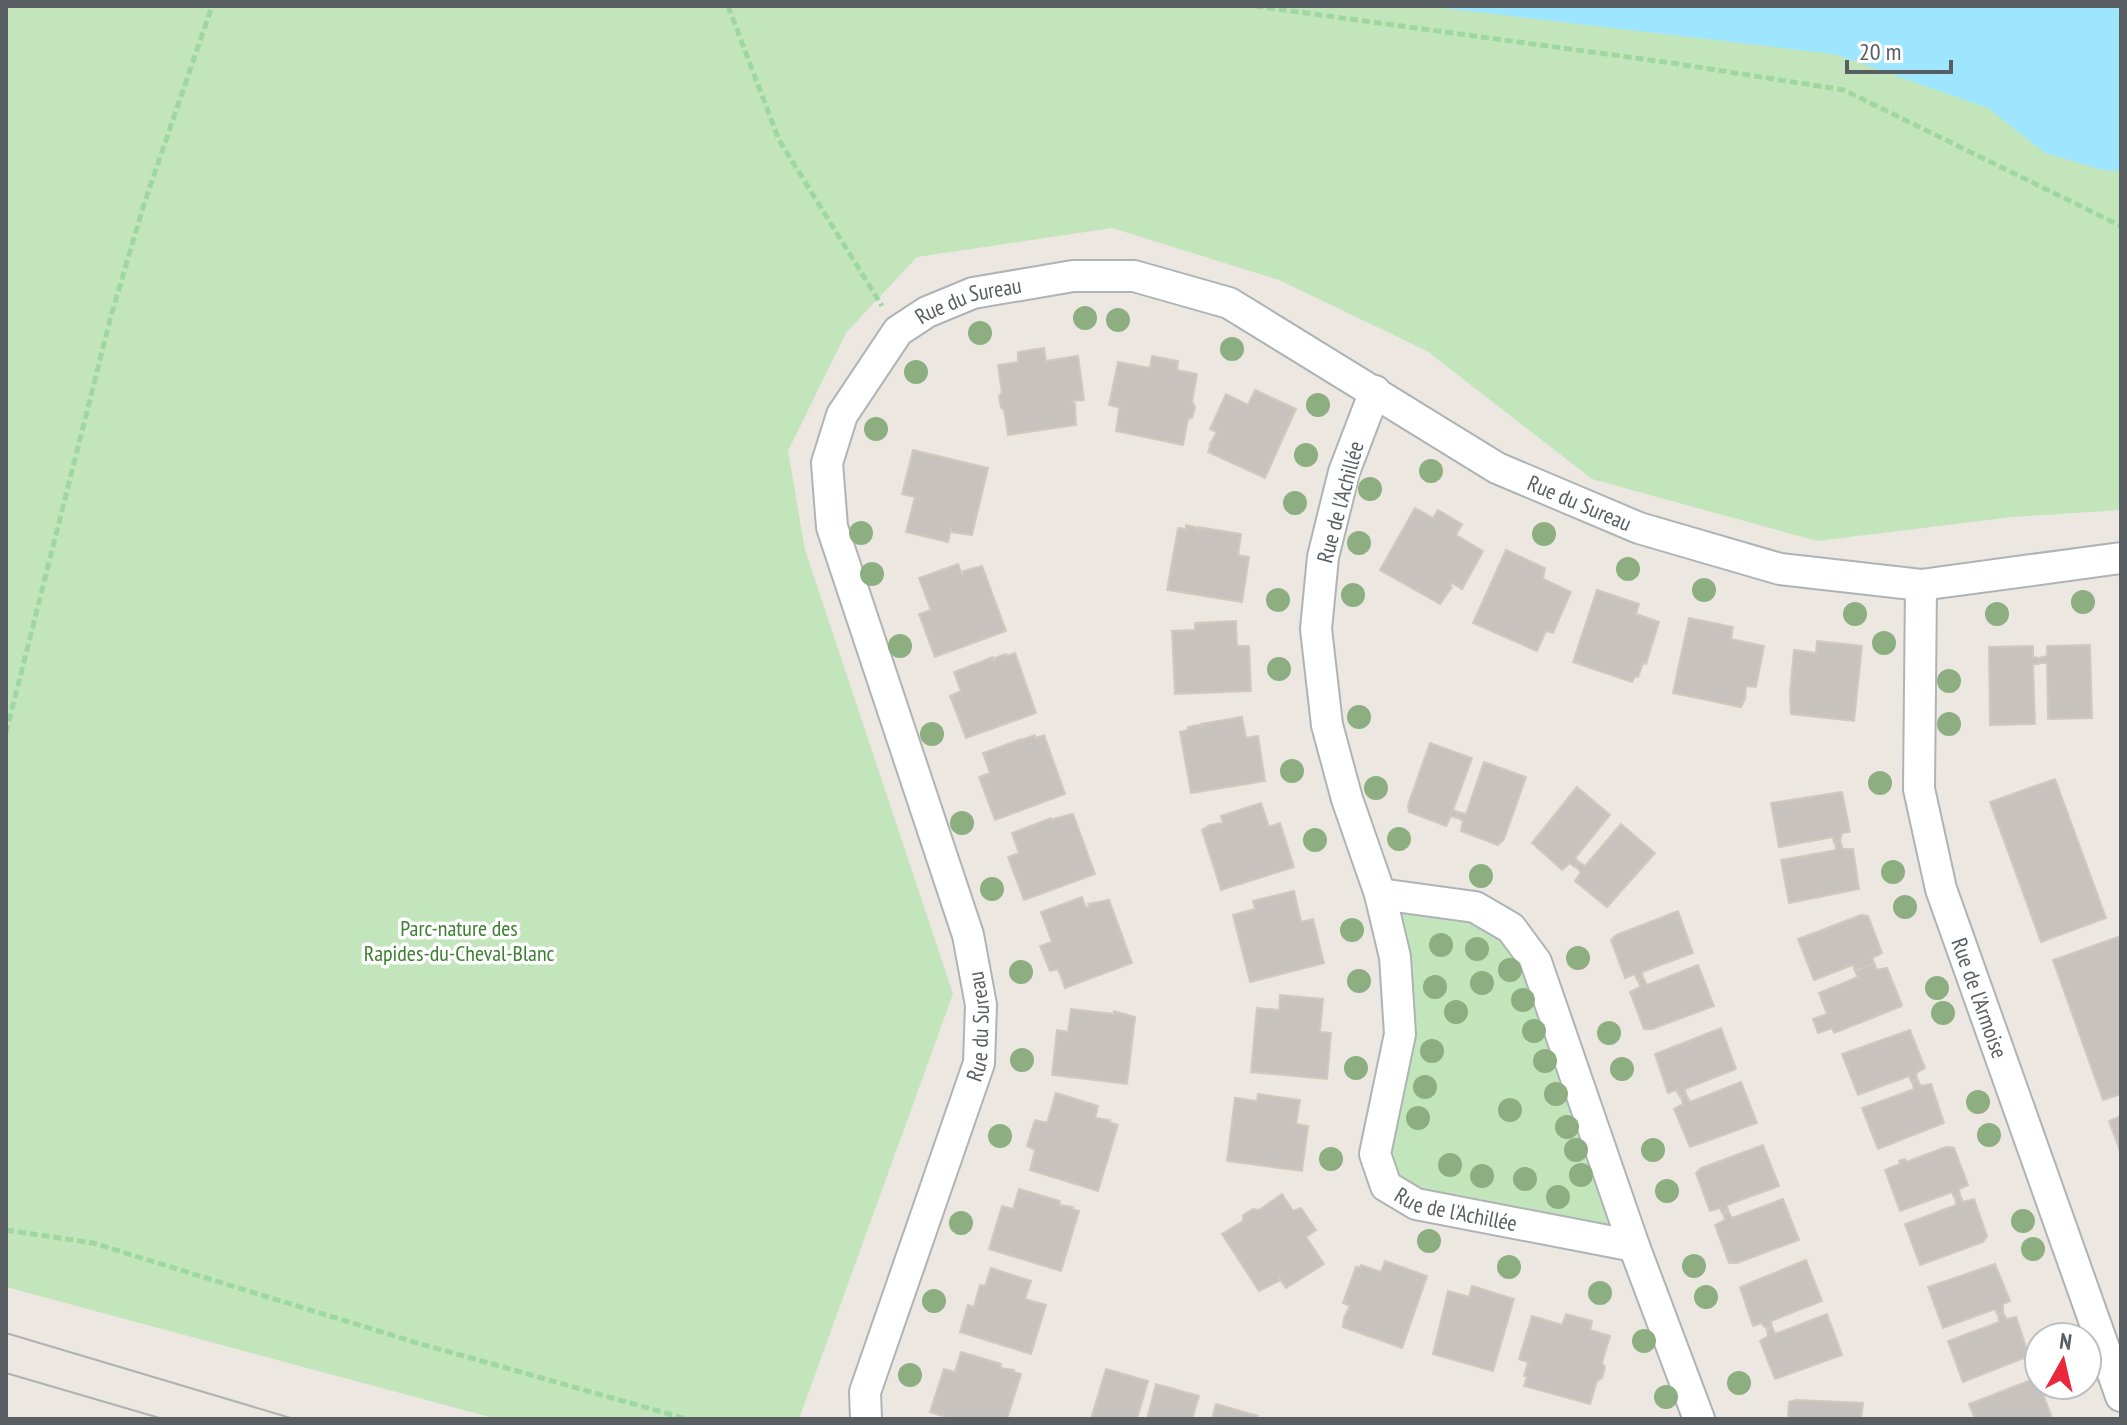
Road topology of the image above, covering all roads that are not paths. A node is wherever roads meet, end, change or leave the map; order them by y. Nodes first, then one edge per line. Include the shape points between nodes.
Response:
1 (1375, 391) junction
2 (2121, 558) edge
3 (1921, 585) junction
4 (1380, 894) junction
5 (1634, 1246) junction
6 (2121, 1396) edge
7 (866, 1419) edge
8 (1699, 1419) edge

1 - 3 street, Rue du Sureau via 1497,468 1639,528 1780,569
1 - 4 street, Rue de l'Achillée via 1344,472 1323,557 1316,629 1327,725
1 - 7 street, Rue du Sureau via 1229,303 1134,276 1073,276 973,293 927,312 898,331 842,415 827,463 832,527 968,935 981,1005 979,1063 865,1392
2 - 3 street, Rue du Sureau
3 - 6 street, Rue de l'Armoise via 1919,789 1941,889
4 - 5 street via 1475,907 1511,928 1536,962
4 - 5 street, Rue de l'Achillée via 1395,957 1400,1034 1375,1154 1386,1186 1416,1204
5 - 8 street

